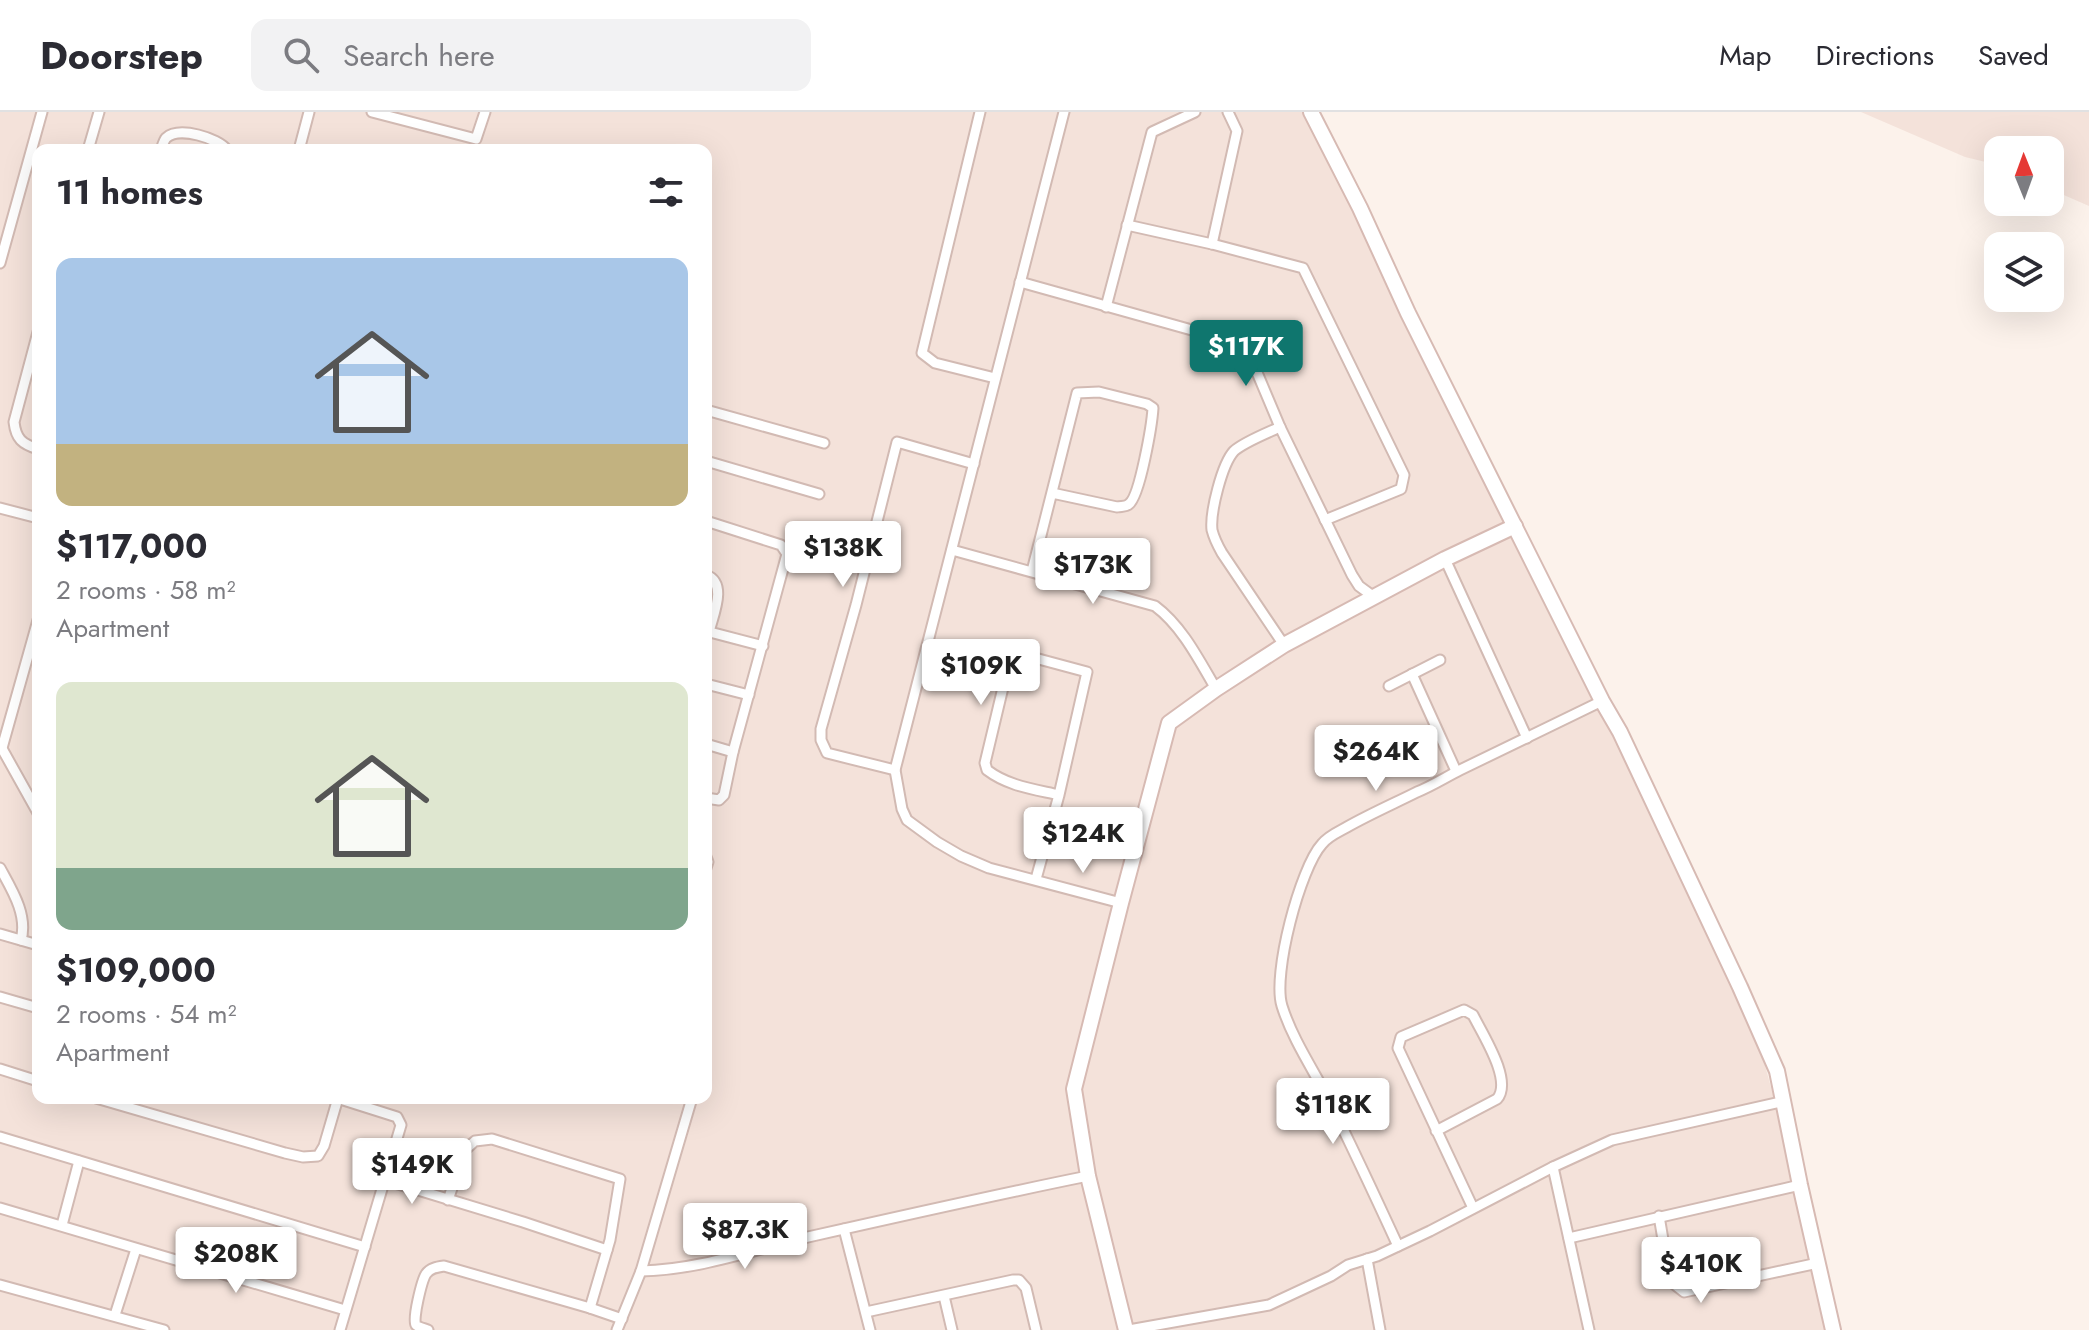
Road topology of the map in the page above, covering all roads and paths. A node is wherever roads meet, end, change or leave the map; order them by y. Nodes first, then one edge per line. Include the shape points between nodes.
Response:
1 (42, 112) edge
2 (99, 112) edge
3 (309, 112) edge
4 (372, 112) edge
5 (485, 112) edge
6 (980, 112) edge
7 (1064, 112) edge
8 (1195, 112) edge
9 (1228, 112) edge
10 (1311, 112) edge
11 (33, 144) edge
12 (90, 144) edge
13 (163, 144) edge
14 (222, 144) edge
15 (301, 144) edge
16 (32, 148) edge
17 (1127, 225) junction
18 (1212, 244) junction
19 (0, 263) edge
20 (1020, 282) junction
21 (1106, 307) junction
22 (32, 354) edge
23 (995, 378) junction
24 (712, 412) edge
25 (1280, 427) junction
26 (824, 443) dead end
27 (32, 446) edge
28 (712, 463) edge
29 (974, 464) junction
30 (1052, 493) junction
31 (819, 494) dead end
32 (0, 508) edge
33 (32, 516) edge
34 (1325, 520) junction
35 (712, 523) edge
36 (1515, 526) junction
37 (952, 550) junction
38 (1445, 559) junction
39 (1032, 571) junction
40 (712, 577) edge
41 (1374, 597) junction
42 (712, 616) edge
43 (712, 632) edge
44 (32, 641) edge
45 (1284, 645) junction
46 (763, 646) junction
47 (1440, 660) dead end
48 (1412, 674) junction
49 (712, 686) edge
50 (1389, 686) dead end
51 (1216, 689) junction
52 (749, 695) junction
53 (1602, 701) junction
54 (1527, 738) junction
55 (712, 746) edge
56 (1, 747) edge
57 (733, 752) junction
58 (895, 770) junction
59 (1456, 771) junction
60 (1059, 795) junction
61 (712, 799) edge
62 (32, 802) edge
63 (0, 868) edge
64 (1036, 879) junction
65 (1121, 903) junction
66 (0, 934) edge
67 (21, 940) junction
68 (32, 943) edge
69 (0, 997) edge
70 (32, 1006) edge
71 (0, 1069) edge
72 (32, 1079) edge
73 (1785, 1101) junction
74 (117, 1104) edge
75 (335, 1104) edge
76 (356, 1104) edge
77 (690, 1104) edge
78 (1436, 1131) junction
79 (0, 1137) edge
80 (79, 1161) junction
81 (1553, 1167) junction
82 (1088, 1176) junction
83 (385, 1180) junction
84 (1800, 1185) junction
85 (448, 1200) junction
86 (0, 1208) edge
87 (1473, 1208) junction
88 (1659, 1216) junction
89 (62, 1225) junction
90 (844, 1229) junction
91 (1569, 1238) junction
92 (1398, 1246) junction
93 (365, 1247) junction
94 (136, 1249) junction
95 (607, 1250) junction
96 (1367, 1259) junction
97 (1818, 1263) junction
98 (641, 1271) junction
99 (0, 1285) edge
100 (944, 1296) junction
101 (590, 1308) junction
102 (345, 1310) junction
103 (866, 1312) junction
104 (115, 1315) junction
105 (622, 1319) junction
106 (164, 1330) edge
107 (340, 1330) edge
108 (428, 1330) edge
109 (617, 1330) edge
110 (870, 1330) edge
111 (952, 1330) edge
112 (1036, 1330) edge
113 (1128, 1330) edge
114 (1380, 1330) edge
115 (1589, 1330) edge
116 (1833, 1330) edge

1 - 11 street
2 - 12 street
3 - 15 street
4 - 5 street via 476,139
6 - 23 street via 922,353 935,363
7 - 20 street
8 - 17 street via 1152,132
9 - 18 street via 1237,131
10 - 36 street
13 - 14 street via 169,136 187,133
16 - 19 street
17 - 18 street
17 - 21 street
18 - 34 street via 1303,268 1404,475 1401,489
20 - 21 street
20 - 23 street
21 - 25 street via 1224,339 1239,348 1256,370
22 - 27 street via 14,422 17,437
23 - 29 street
24 - 26 street
25 - 34 street
25 - 45 street via 1232,454 1222,473 1212,526 1222,553
28 - 31 street
29 - 37 street
29 - 58 street via 897,442 821,729 827,753
30 - 30 street via 1077,393 1099,392 1153,408 1139,484 1127,506
30 - 39 street
32 - 33 street
34 - 41 street via 1352,575
35 - 46 street via 781,545 787,554
36 - 38 street
36 - 53 street
37 - 39 street
37 - 58 street
38 - 41 street
38 - 54 street
39 - 51 street via 1155,606 1193,650
40 - 42 street via 718,593
41 - 45 street
43 - 46 street
44 - 56 street
45 - 51 street
46 - 52 street
47 - 48 street
48 - 50 street
48 - 59 street
49 - 52 street
51 - 65 street via 1169,723
52 - 57 street
53 - 54 street
53 - 73 street via 1740,987
54 - 59 street
55 - 57 street
56 - 62 street
57 - 61 street via 723,797
58 - 64 street via 902,809 921,832 989,868
59 - 92 street via 1321,844 1298,900 1280,974 1284,1013
60 - 60 street via 1087,672 1014,653 987,770 1016,785
60 - 64 street
63 - 67 street via 21,912
64 - 65 street
65 - 82 street via 1074,1089
66 - 67 street
67 - 68 street
69 - 70 street
71 - 72 street
73 - 81 street via 1612,1140
73 - 84 street
74 - 75 street via 312,1158 324,1146
76 - 83 street via 397,1117 401,1125
77 - 98 street
78 - 78 street via 1398,1048 1401,1037 1464,1010 1473,1015 1503,1078 1502,1094
78 - 87 street
79 - 80 street
80 - 89 street
80 - 93 street
81 - 87 street
81 - 91 street
82 - 90 street
82 - 113 street
83 - 85 street
83 - 93 street
84 - 88 street
84 - 97 street
85 - 95 street
85 - 95 street via 465,1150 475,1141 492,1139 620,1179
86 - 89 street
87 - 92 street
88 - 91 street
88 - 97 street via 1670,1281 1684,1292
89 - 94 street
90 - 98 street via 715,1261
90 - 103 street
91 - 115 street
92 - 96 street
93 - 102 street
94 - 102 street
94 - 104 street
95 - 101 street
96 - 113 street via 1269,1305
96 - 114 street
97 - 116 street
98 - 105 street
99 - 104 street
100 - 103 street
100 - 111 street
100 - 112 street via 1019,1280 1026,1288
101 - 105 street
101 - 108 street via 444,1266 424,1277 415,1324
102 - 107 street
103 - 110 street
104 - 106 street
105 - 109 street

